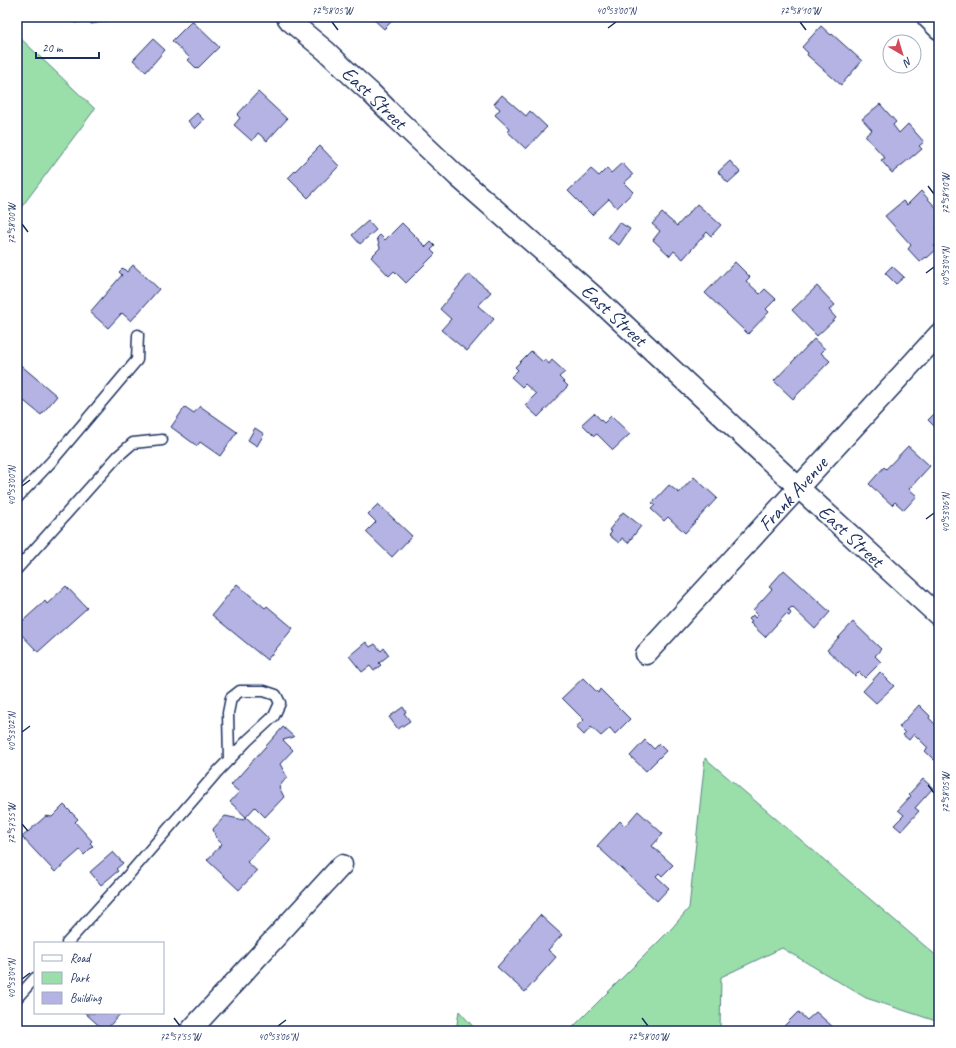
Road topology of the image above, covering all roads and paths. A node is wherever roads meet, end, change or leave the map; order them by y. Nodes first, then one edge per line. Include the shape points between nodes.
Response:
1 (286, 17) edge
2 (927, 17) edge
3 (939, 28) edge
4 (939, 334) edge
5 (138, 335) dead end
6 (162, 440) dead end
7 (799, 488) junction
8 (17, 498) edge
9 (17, 569) edge
10 (939, 616) edge
11 (646, 654) dead end
12 (229, 760) junction
13 (342, 865) dead end
14 (68, 942) edge
15 (34, 979) edge
16 (17, 998) edge
17 (190, 1031) edge

1 - 7 street, East Street via 372,93 457,176 596,298
2 - 3 street
4 - 7 street, Frank Avenue
5 - 8 lane via 137,360 51,462
6 - 9 lane via 133,444 118,456
7 - 10 street, East Street
7 - 11 street, Frank Avenue
12 - 12 lane via 274,716 280,703 276,695 264,691 240,691 231,698 228,713
12 - 14 lane
13 - 17 street
15 - 16 lane

